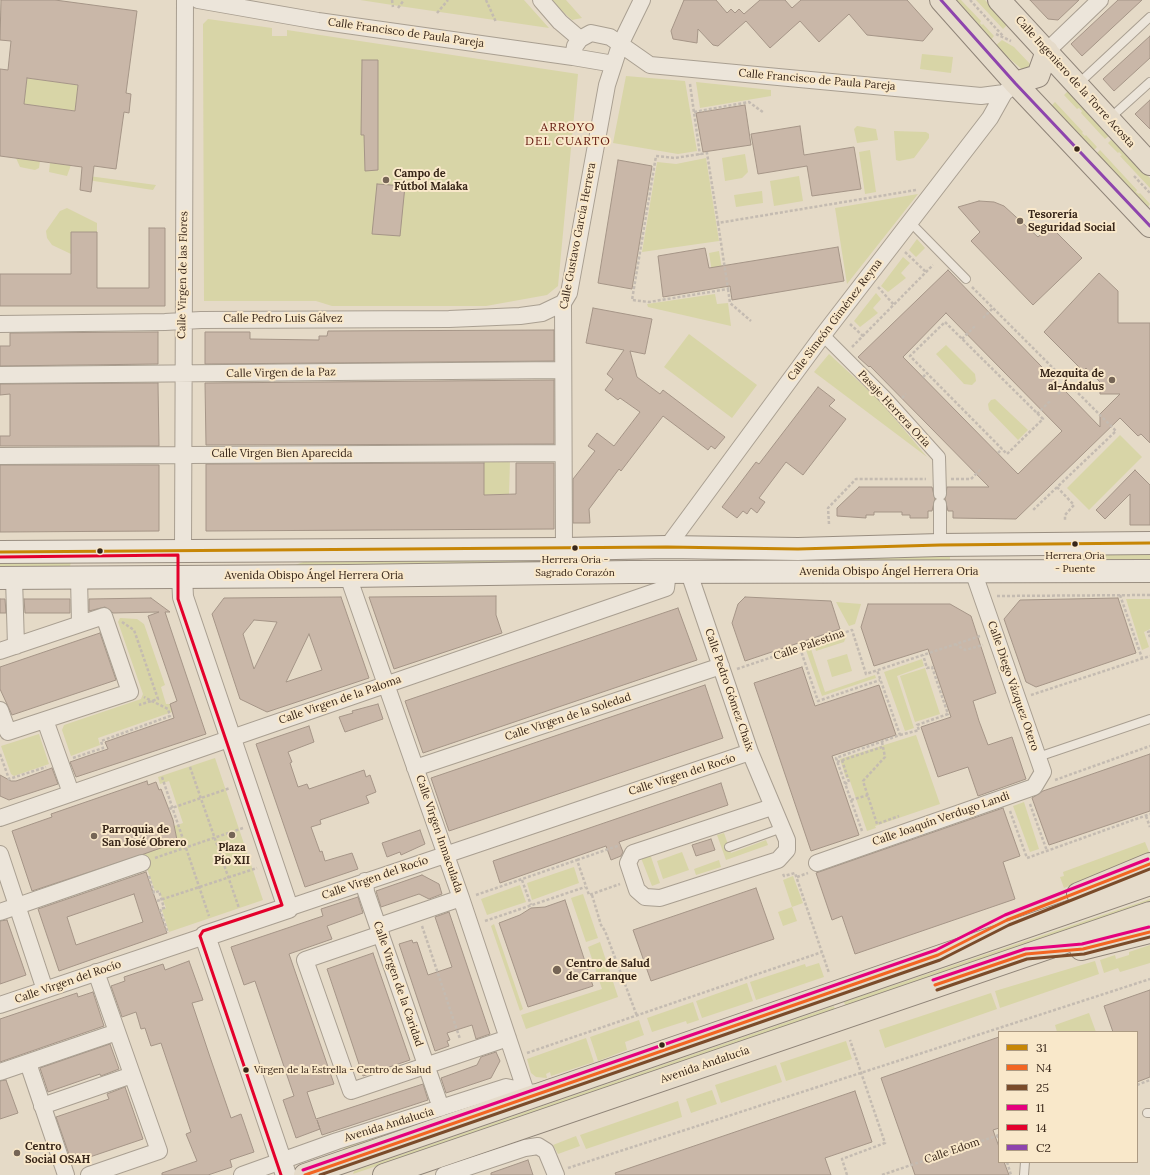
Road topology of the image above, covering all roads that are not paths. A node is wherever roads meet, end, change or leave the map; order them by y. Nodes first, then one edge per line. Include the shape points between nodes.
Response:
1 (185, 0) edge
2 (198, 0) edge
3 (541, 0) edge
4 (642, 0) edge
5 (941, 0) edge
6 (999, 0) edge
7 (1100, 0) edge
8 (1150, 17) edge
9 (580, 39) junction
10 (620, 45) junction
11 (1047, 51) junction
12 (573, 57) junction
13 (614, 64) junction
14 (1150, 82) edge
15 (1077, 84) junction
16 (1009, 88) junction
17 (1109, 119) junction
18 (1144, 154) edge
19 (910, 222) junction
20 (1150, 226) edge
21 (968, 282) road end
22 (563, 303) junction
23 (183, 321) junction
24 (0, 324) edge
25 (823, 335) junction
26 (563, 370) junction
27 (182, 373) junction
28 (0, 374) edge
29 (563, 453) junction
30 (182, 455) junction
31 (0, 456) edge
32 (1150, 543) edge
33 (940, 544) junction
34 (1035, 544) junction
35 (667, 547) junction
36 (564, 549) junction
37 (765, 549) junction
38 (183, 550) junction
39 (0, 552) edge
40 (973, 571) junction
41 (1150, 571) edge
42 (629, 572) junction
43 (678, 573) junction
44 (182, 576) junction
45 (348, 576) junction
46 (79, 577) junction
47 (7, 578) edge
48 (80, 624) junction
49 (16, 646) junction
50 (0, 652) edge
51 (723, 670) junction
52 (385, 685) junction
53 (1, 718) edge
54 (45, 720) junction
55 (1150, 720) edge
56 (232, 737) junction
57 (750, 752) junction
58 (1038, 757) junction
59 (416, 768) junction
60 (71, 793) junction
61 (772, 806) junction
62 (0, 818) edge
63 (782, 828) junction
64 (729, 846) dead end
65 (0, 854) edge
66 (445, 854) junction
67 (143, 863) road end
68 (817, 863) dead end
69 (1150, 864) edge
70 (366, 881) junction
71 (1150, 884) edge
72 (469, 897) junction
73 (17, 906) junction
74 (288, 908) junction
75 (0, 912) edge
76 (1150, 913) edge
77 (208, 928) junction
78 (380, 930) junction
79 (1150, 932) edge
80 (1026, 954) junction
81 (938, 955) junction
82 (96, 972) junction
83 (45, 990) junction
84 (0, 1005) edge
85 (117, 1032) junction
86 (508, 1038) junction
87 (28, 1063) junction
88 (426, 1065) junction
89 (0, 1072) edge
90 (132, 1075) junction
91 (532, 1093) junction
92 (42, 1106) junction
93 (441, 1108) junction
94 (1025, 1163) edge
95 (284, 1168) edge
96 (560, 1169) edge
97 (66, 1175) edge
98 (89, 1175) edge
99 (242, 1175) edge
100 (305, 1175) edge
101 (384, 1175) edge
102 (444, 1175) edge
103 (1024, 1175) edge

1 - 23 street, Calle Virgen de las Flores
2 - 12 street, Calle Francisco de Paula Pareja via 318,21
3 - 9 street via 560,22
4 - 10 street, Calle Gustavo García Herrera
5 - 16 main road
6 - 11 main road, Calle Ingeniero de la Torre Acosta
7 - 11 street
8 - 15 lane
9 - 10 street, Calle Francisco de Paula Pareja via 591,33 610,37
9 - 12 street via 575,46
10 - 13 street, Calle Gustavo García Herrera
10 - 16 street, Calle Francisco de Paula Pareja via 650,65 981,96
11 - 15 main road, Calle Ingeniero de la Torre Acosta
11 - 16 main road via 1038,76
12 - 13 street, Calle Francisco de Paula Pareja
13 - 22 street, Calle Gustavo García Herrera via 607,85 569,293
14 - 17 lane
15 - 17 main road, Calle Ingeniero de la Torre Acosta
16 - 19 street, Calle Simeón Giménez Reyna via 990,118
16 - 20 main road
17 - 18 main road, Calle Ingeniero de la Torre Acosta
19 - 21 lane
19 - 25 street, Calle Simeón Giménez Reyna
22 - 23 street, Calle Pedro Luis Gálvez via 542,314 520,316
22 - 26 street, Calle Gustavo García Herrera
23 - 24 street, Calle Pedro Luis Gálvez
23 - 27 street, Calle Virgen de las Flores
25 - 33 street, Pasaje Herrera Oria via 939,457
25 - 35 street, Calle Simeón Giménez Reyna
26 - 27 street, Calle Virgen de la Paz
26 - 29 street, Calle Gustavo García Herrera
27 - 28 street, Calle Virgen de la Paz
27 - 30 street, Calle Virgen de las Flores
29 - 30 street, Calle Virgen Bien Aparecida
29 - 36 street, Calle Gustavo García Herrera
30 - 31 street, Calle Virgen Bien Aparecida
30 - 38 street, Calle Virgen de las Flores
32 - 34 main road
33 - 34 main road
33 - 37 main road
34 - 40 main road via 980,558
35 - 36 main road
35 - 37 main road
35 - 42 main road, Avenida Obispo Ángel Herrera Oria via 655,562
35 - 43 main road
36 - 38 main road
37 - 43 main road via 702,561
38 - 39 main road
38 - 44 main road
40 - 41 main road, Avenida Obispo Ángel Herrera Oria
40 - 43 main road, Avenida Obispo Ángel Herrera Oria
40 - 58 street, Calle Diego Vázquez Otero
42 - 43 main road, Avenida Obispo Ángel Herrera Oria
42 - 45 main road, Avenida Obispo Ángel Herrera Oria
43 - 51 street, Calle Pedro Gómez Chaix
43 - 52 street, Calle Virgen de la Paloma via 666,588
44 - 45 main road, Avenida Obispo Ángel Herrera Oria
44 - 46 main road, Avenida Obispo Ángel Herrera Oria
44 - 56 street via 183,597
45 - 52 street, Calle Virgen Inmaculada
46 - 47 main road, Avenida Obispo Ángel Herrera Oria
46 - 48 street
47 - 49 street
48 - 49 street
48 - 54 street via 104,616 130,692
49 - 50 street
51 - 57 street, Calle Pedro Gómez Chaix
51 - 59 street, Calle Virgen de la Soledad
52 - 56 street, Calle Virgen de la Paloma
52 - 59 street, Calle Virgen Inmaculada
53 - 54 street via 8,732
54 - 60 street
55 - 58 lane, Calle Diego Vázquez Otero
56 - 60 street, Calle Virgen de la Paloma
56 - 74 street
57 - 61 street, Calle Pedro Gómez Chaix
57 - 66 street, Calle Virgen del Rocío
58 - 68 street, Calle Joaquín Verdugo Landi via 1043,772 1029,789
59 - 66 street, Calle Virgen Inmaculada
60 - 62 street, Calle Virgen de la Paloma
61 - 63 street, Calle Pedro Gómez Chaix
61 - 63 street, Calle Pedro Gómez Chaix via 633,853 628,863 637,890 645,897 660,898 778,860 787,850 787,840
63 - 64 lane
65 - 73 street
66 - 70 street, Calle Virgen del Rocío
66 - 72 street, Calle Virgen Inmaculada
67 - 73 street
69 - 81 main road via 1007,920
70 - 74 street, Calle Virgen del Rocío
70 - 78 street, Calle Virgen de la Caridad via 366,892
71 - 81 main road, Avenida Andalucía
72 - 78 street via 418,913
72 - 86 street, Calle Virgen Inmaculada
73 - 75 street
73 - 83 street
74 - 77 street, Calle Virgen del Rocío
76 - 80 main road, Avenida Andalucía
77 - 82 street, Calle Virgen del Rocío
77 - 95 street
78 - 88 street, Calle Virgen de la Caridad
78 - 88 street via 305,960 351,1091
79 - 80 main road, Avenida Andalucía via 1083,949
80 - 101 main road, Avenida Andalucía
81 - 91 main road, Avenida Andalucía
82 - 83 street, Calle Virgen del Rocío
82 - 85 street
83 - 84 street, Calle Virgen del Rocío
85 - 87 street
85 - 90 street
86 - 88 street
86 - 91 street, Calle Virgen Inmaculada
87 - 89 street
87 - 92 street
88 - 93 street, Calle Virgen de la Caridad
90 - 92 street
90 - 98 street via 159,1151
91 - 93 street, Avenida Andalucía via 506,1087
91 - 100 main road, Avenida Andalucía
92 - 97 street
93 - 95 street, Avenida Andalucía
94 - 103 lane
95 - 99 street, Avenida Andalucía
96 - 102 street via 546,1151 538,1146 524,1148

